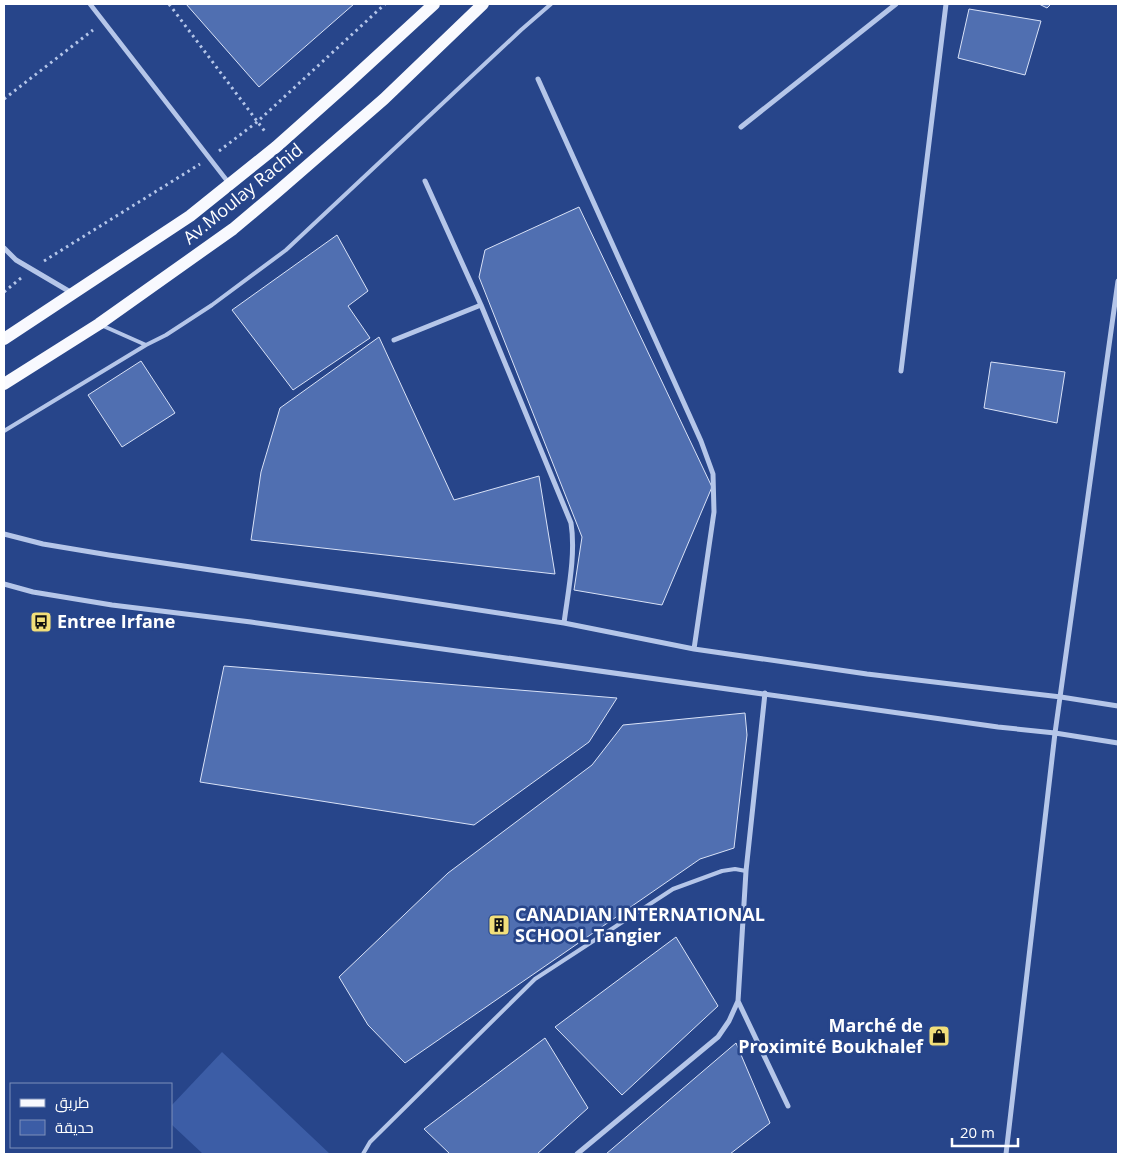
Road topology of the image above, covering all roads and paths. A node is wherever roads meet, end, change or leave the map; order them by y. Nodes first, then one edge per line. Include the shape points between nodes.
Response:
1 (90, 4) edge
2 (169, 4) edge
3 (434, 4) edge
4 (483, 4) edge
5 (551, 4) edge
6 (896, 4) edge
7 (946, 4) edge
8 (104, 22) junction
9 (538, 79) dead end
10 (4, 99) edge
11 (741, 127) dead end
12 (276, 147) junction
13 (425, 182) dead end
14 (230, 185) junction
15 (4, 248) edge
16 (1118, 281) edge
17 (73, 293) junction
18 (481, 305) junction
19 (99, 324) junction
20 (4, 339) edge
21 (394, 340) dead end
22 (146, 345) junction
23 (901, 370) dead end
24 (4, 384) edge
25 (4, 431) edge
26 (4, 534) edge
27 (4, 584) edge
28 (564, 623) junction
29 (694, 649) junction
30 (765, 693) junction
31 (1061, 697) junction
32 (1118, 706) edge
33 (1055, 733) junction
34 (1118, 743) edge
35 (746, 871) junction
36 (738, 1001) junction
37 (788, 1106) dead end
38 (363, 1154) edge
39 (577, 1154) edge
40 (1006, 1154) edge

1 - 8 street
2 - 12 path
3 - 12 main road, Av.Moulay Rachid
4 - 19 main road, Av.Moulay Rachid via 384,99 233,229
5 - 22 lane via 286,250 212,305
6 - 11 street
7 - 23 street
8 - 10 path
8 - 14 street
9 - 29 street via 713,474 714,512
12 - 14 main road, Av.Moulay Rachid
13 - 18 street
14 - 17 main road, Av.Moulay Rachid via 190,216
15 - 17 street via 16,260
16 - 31 street
17 - 20 main road, Av.Moulay Rachid
18 - 21 street
18 - 28 street via 571,523 573,537
19 - 22 lane
19 - 24 main road, Av.Moulay Rachid
22 - 25 lane
26 - 28 street via 100,554
27 - 30 street via 112,605
28 - 29 street
29 - 31 street
30 - 33 street
30 - 35 street
31 - 32 street
31 - 33 street
33 - 34 street
33 - 40 street
35 - 36 street
35 - 38 lane via 722,870 673,889 534,979 370,1142
36 - 37 street
36 - 39 street via 718,1037

